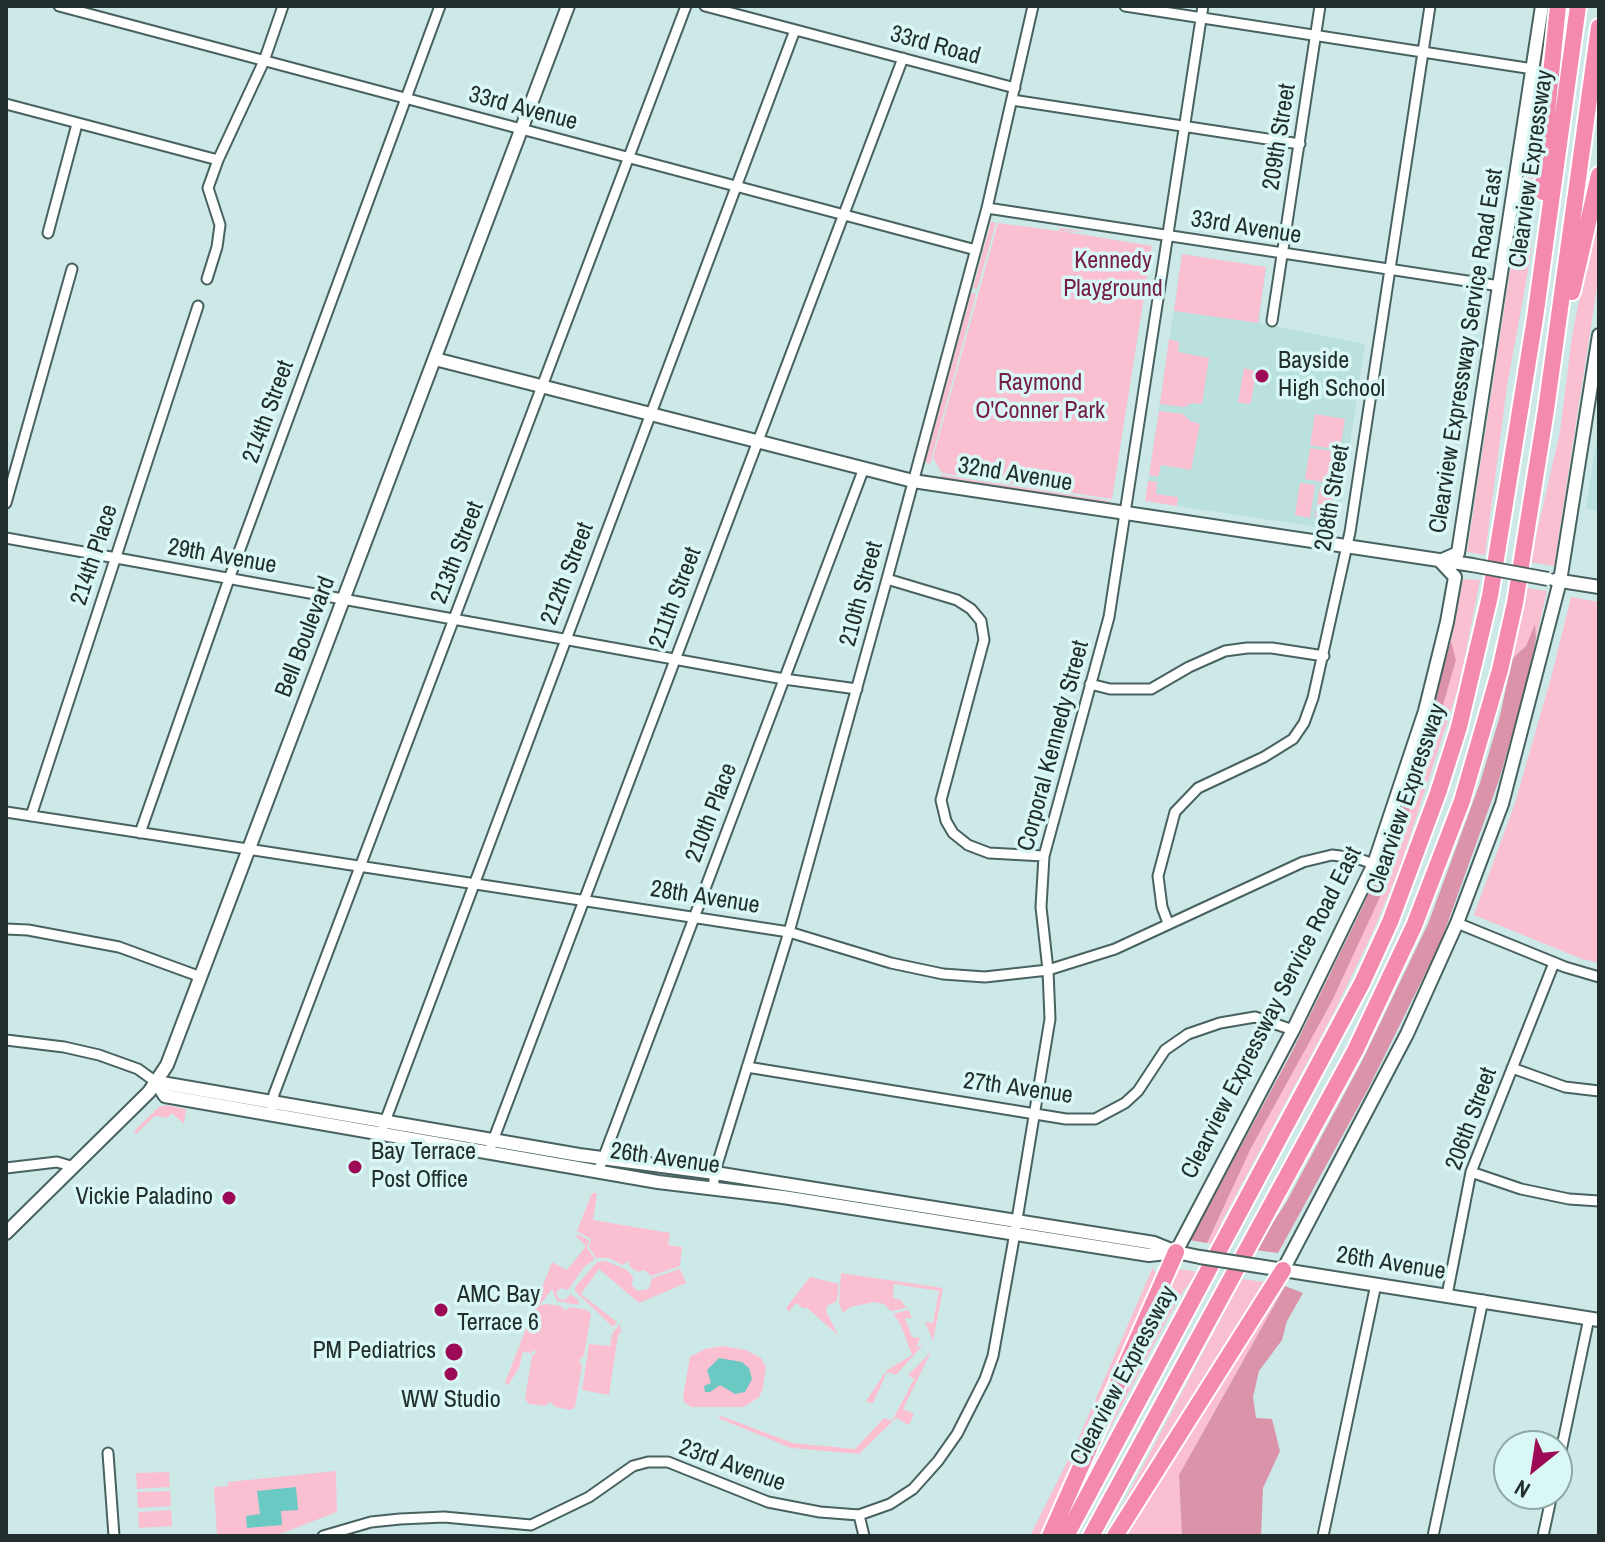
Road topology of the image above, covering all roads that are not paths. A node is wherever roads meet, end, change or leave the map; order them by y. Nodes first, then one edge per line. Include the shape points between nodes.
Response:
1 (59, 6) edge
2 (283, 6) edge
3 (440, 6) edge
4 (568, 6) edge
5 (686, 6) edge
6 (705, 6) edge
7 (1033, 6) edge
8 (1125, 6) edge
9 (1203, 6) edge
10 (1320, 6) edge
11 (1430, 6) edge
12 (1542, 6) edge
13 (1558, 6) edge
14 (1578, 6) edge
15 (1201, 18) junction
16 (1599, 27) edge
17 (795, 30) junction
18 (1315, 36) junction
19 (1424, 52) junction
20 (903, 58) junction
21 (264, 61) junction
22 (1533, 69) junction
23 (1015, 88) junction
24 (405, 98) junction
25 (1012, 100) junction
26 (6, 104) edge
27 (77, 124) junction
28 (1185, 127) junction
29 (522, 129) junction
30 (1300, 144) junction
31 (629, 158) junction
32 (218, 160) junction
33 (1599, 175) edge
34 (737, 186) junction
35 (987, 208) junction
36 (843, 215) junction
37 (48, 233) dead end
38 (1168, 236) junction
39 (976, 250) junction
40 (1282, 253) junction
41 (72, 269) dead end
42 (1390, 270) junction
43 (207, 279) dead end
44 (1500, 286) junction
45 (198, 306) dead end
46 (1535, 318) junction
47 (1272, 321) dead end
48 (1599, 335) edge
49 (435, 359) junction
50 (543, 386) junction
51 (1546, 410) junction
52 (650, 414) junction
53 (757, 441) junction
54 (864, 468) junction
55 (913, 481) junction
56 (6, 503) edge
57 (1125, 514) junction
58 (6, 538) edge
59 (1346, 546) junction
60 (115, 558) junction
61 (1440, 561) junction
62 (229, 579) junction
63 (887, 579) junction
64 (1554, 580) junction
65 (1599, 587) edge
66 (344, 600) junction
67 (454, 620) junction
68 (565, 639) junction
69 (1324, 656) junction
70 (675, 659) junction
71 (784, 679) junction
72 (1090, 684) junction
73 (857, 689) junction
74 (6, 812) edge
75 (31, 816) junction
76 (140, 833) junction
77 (250, 850) junction
78 (1044, 856) junction
79 (1374, 864) junction
80 (361, 866) junction
81 (472, 883) junction
82 (584, 900) junction
83 (695, 917) junction
84 (1168, 923) junction
85 (1457, 923) junction
86 (6, 929) edge
87 (789, 932) junction
88 (1554, 963) junction
89 (1048, 970) junction
90 (201, 977) junction
91 (1599, 977) edge
92 (1293, 1030) junction
93 (6, 1040) edge
94 (747, 1067) junction
95 (1512, 1068) junction
96 (156, 1082) junction
97 (1599, 1091) edge
98 (272, 1110) junction
99 (1034, 1113) junction
100 (382, 1128) junction
101 (490, 1146) junction
102 (601, 1165) junction
103 (74, 1167) junction
104 (6, 1168) edge
105 (1471, 1172) junction
106 (715, 1173) junction
107 (713, 1187) junction
108 (1599, 1201) edge
109 (1015, 1228) junction
110 (6, 1233) edge
111 (1176, 1252) junction
112 (1283, 1270) junction
113 (1376, 1284) junction
114 (1447, 1295) junction
115 (1483, 1300) junction
116 (1594, 1319) edge
117 (1567, 1430) edge
118 (108, 1453) dead end
119 (1549, 1510) edge
120 (859, 1515) junction
121 (531, 1525) junction
122 (114, 1536) edge
123 (323, 1536) edge
124 (534, 1536) edge
125 (864, 1536) edge
126 (1050, 1536) edge
127 (1066, 1536) edge
128 (1091, 1536) edge
129 (1115, 1536) edge
130 (1323, 1536) edge
131 (1433, 1536) edge
132 (1543, 1536) edge

1 - 21 street, 33rd Avenue
2 - 21 street
3 - 24 street, 214th Street
4 - 29 street, Bell Boulevard
5 - 31 street, 213th Street
6 - 17 street, 33rd Road
7 - 23 street, 210th Street
8 - 15 street
9 - 15 street, Corporal Kennedy Street
10 - 18 street, 209th Street
11 - 19 street, 208th Street
12 - 22 street, Clearview Expressway Service Road East
13 - 46 highway
14 - 46 highway, Clearview Expressway
15 - 18 street
15 - 28 street, Corporal Kennedy Street
16 - 51 highway, Clearview Expressway
17 - 20 street, 33rd Road
17 - 34 street, 212th Street
18 - 19 street
18 - 30 street, 209th Street
19 - 22 street
19 - 42 street, 208th Street
20 - 23 street, 33rd Road
20 - 36 street, 211th Street
21 - 24 street, 33rd Avenue
21 - 32 street
22 - 44 street, Clearview Expressway Service Road East
23 - 25 street, 210th Street
24 - 29 street, 33rd Avenue
24 - 62 street, 214th Street
25 - 28 street
25 - 35 street, 210th Street
26 - 27 street
27 - 32 street
27 - 37 street
28 - 30 street
28 - 38 street, Corporal Kennedy Street
29 - 31 street, 33rd Avenue
29 - 49 street, Bell Boulevard
30 - 40 street, 209th Street
31 - 34 street, 33rd Avenue
31 - 50 street, 213th Street
32 - 43 street via 208,188 220,225
33 - 51 highway
34 - 36 street, 33rd Avenue
34 - 52 street, 212th Street
35 - 38 street, 33rd Avenue
35 - 39 street, 210th Street
36 - 39 street, 33rd Avenue
36 - 53 street, 211th Street
38 - 40 street, 33rd Avenue
38 - 57 street, Corporal Kennedy Street
39 - 55 street, 210th Street
40 - 42 street, 33rd Avenue
40 - 47 street, 209th Street
41 - 56 street
42 - 44 street, 33rd Avenue
42 - 59 street, 208th Street
44 - 61 street, Clearview Expressway Service Road East via 1458,553
45 - 60 street, 214th Place
46 - 127 highway, Clearview Expressway via 1490,596 1459,727 1415,857 1362,983
48 - 64 street
49 - 50 street, 32nd Avenue
49 - 66 street, Bell Boulevard
50 - 52 street, 32nd Avenue
50 - 67 street, 213th Street
51 - 128 highway, Clearview Expressway via 1500,670 1440,863 1355,1051
52 - 53 street, 32nd Avenue
52 - 68 street, 212th Street
53 - 54 street, 32nd Avenue
53 - 70 street, 211th Street
54 - 55 street, 32nd Avenue
54 - 71 street, 210th Place
55 - 57 street, 32nd Avenue
55 - 63 street, 210th Street
57 - 59 street, 32nd Avenue
57 - 72 street, Corporal Kennedy Street via 1109,617
58 - 60 street, 29th Avenue
59 - 61 street, 32nd Avenue
59 - 69 street, 208th Street
60 - 62 street, 29th Avenue
60 - 75 street, 214th Place
61 - 64 street, 32nd Avenue, bridge
61 - 79 street, Clearview Expressway Service Road East via 1455,577 1447,622 1425,711
62 - 66 street, 29th Avenue
62 - 76 street, 214th Street
63 - 73 street, 210th Street
63 - 78 street via 957,600 981,621 984,640 941,800 946,821 968,845 989,853
64 - 65 street, 32nd Avenue
64 - 85 street via 1502,804
66 - 67 street, 29th Avenue
66 - 77 street, Bell Boulevard
67 - 68 street, 29th Avenue
67 - 80 street, 213th Street
68 - 70 street, 29th Avenue
68 - 81 street, 212th Street
69 - 72 street via 1247,648 1225,651 1151,689
69 - 84 street, 208th Street via 1304,723 1293,739 1198,788 1175,812 1158,876
70 - 71 street, 29th Avenue
70 - 82 street, 211th Street
71 - 73 street, 29th Avenue
71 - 83 street, 210th Place
72 - 78 street, Corporal Kennedy Street
73 - 87 street, 210th Street
74 - 75 street, 28th Avenue
75 - 76 street, 28th Avenue
76 - 77 street, 28th Avenue
77 - 80 street, 28th Avenue
77 - 90 street, Bell Boulevard
78 - 89 street, Corporal Kennedy Street via 1041,907
79 - 84 street, 28th Avenue via 1332,855 1303,862
79 - 92 street, Clearview Expressway Service Road East
80 - 81 street, 28th Avenue
80 - 98 street, 213th Street
81 - 82 street, 28th Avenue
81 - 100 street, 212th Street
82 - 83 street, 28th Avenue
82 - 101 street, 211th Street
83 - 87 street, 28th Avenue
83 - 102 street, 210th Place
84 - 89 street, 28th Avenue via 1115,949
85 - 88 street
85 - 112 street via 1407,1034
86 - 90 street via 119,947
87 - 89 street, 28th Avenue via 943,974 985,977
87 - 94 street, 210th Street
88 - 91 street
88 - 95 street, 206th Street
89 - 99 street, Corporal Kennedy Street via 1050,1019
90 - 96 street, Bell Boulevard
92 - 99 street, 27th Avenue via 1255,1017 1220,1023 1188,1034 1165,1050 1138,1091 1095,1119
92 - 111 street, Clearview Expressway Service Road East
93 - 96 street, 26th Avenue via 99,1055 138,1069
94 - 99 street, 27th Avenue
94 - 106 street, 210th Street
95 - 97 street via 1565,1087
95 - 105 street, 206th Street
96 - 98 street, 26th Avenue
96 - 103 street, Bell Boulevard
98 - 100 street, 26th Avenue
99 - 109 street, Corporal Kennedy Street
100 - 101 street, 26th Avenue
101 - 102 street, 26th Avenue
102 - 106 street, 26th Avenue
102 - 107 street, 26th Avenue via 658,1182
103 - 104 street via 57,1162
103 - 110 street, Bell Boulevard
105 - 108 street via 1521,1189
105 - 114 street, 206th Street
106 - 107 street, 210th Street
106 - 109 street, 26th Avenue
107 - 109 street, 26th Avenue
109 - 111 street, 26th Avenue via 1154,1243
109 - 120 street, Corporal Kennedy Street via 993,1356 957,1434 913,1489
111 - 112 street, 26th Avenue, bridge
111 - 126 highway
112 - 113 street, 26th Avenue
112 - 129 highway
113 - 114 street, 26th Avenue
113 - 130 street
114 - 115 street, 26th Avenue
115 - 116 street, 26th Avenue
115 - 131 street
116 - 117 street
118 - 122 street
119 - 132 street
120 - 121 street, 23rd Avenue via 791,1508 668,1462 648,1462
120 - 125 street
121 - 123 street via 444,1517 400,1519
121 - 124 street

